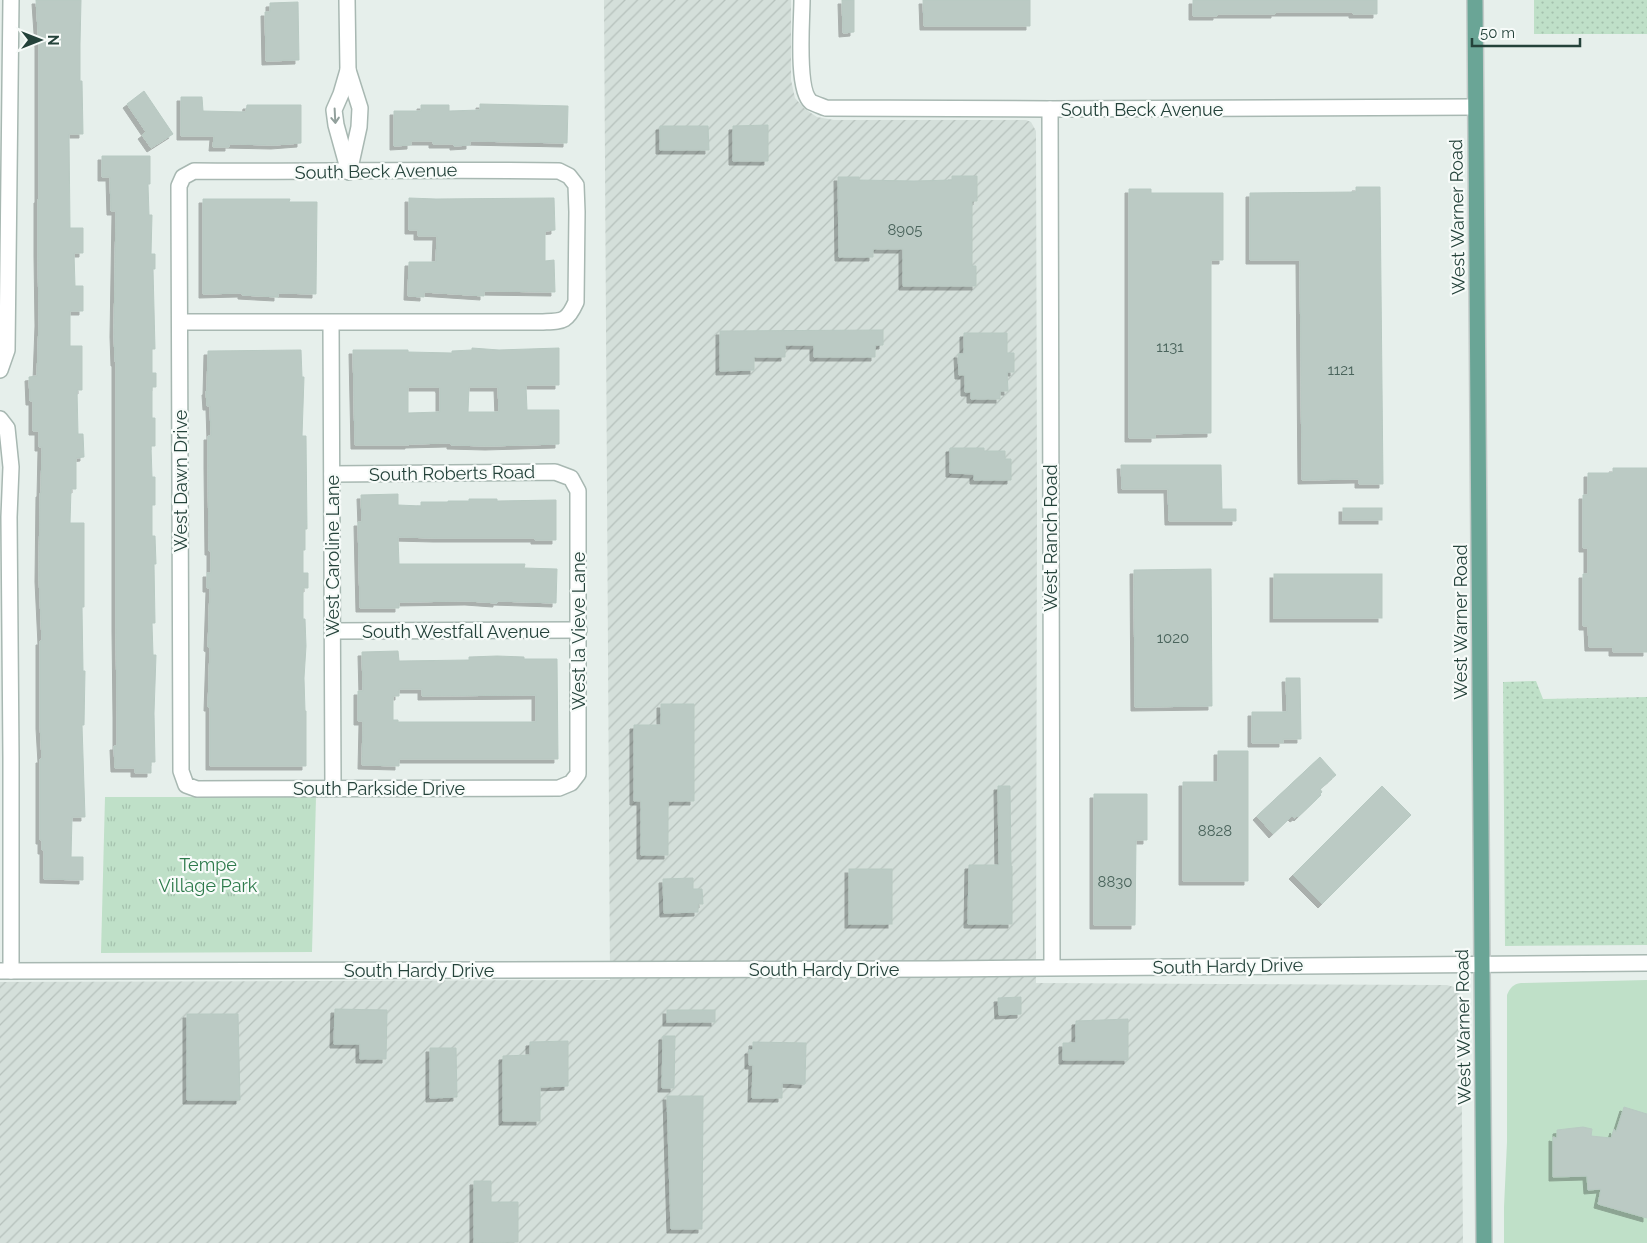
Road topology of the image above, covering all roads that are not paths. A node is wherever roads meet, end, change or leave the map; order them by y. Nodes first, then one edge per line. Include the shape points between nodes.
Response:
1 (11, 0) edge
2 (347, 0) edge
3 (802, 0) edge
4 (1475, 0) edge
5 (348, 70) junction
6 (5, 94) edge
7 (1475, 107) junction
8 (1050, 109) junction
9 (349, 172) junction
10 (183, 177) joint
11 (180, 322) junction
12 (331, 323) junction
13 (0, 370) edge
14 (0, 419) edge
15 (332, 474) junction
16 (571, 478) joint
17 (579, 630) junction
18 (333, 631) junction
19 (571, 783) joint
20 (186, 785) joint
21 (333, 788) junction
22 (5, 848) edge
23 (1647, 963) edge
24 (1481, 964) junction
25 (1052, 967) junction
26 (5, 971) edge
27 (1484, 1243) edge

1 - 6 street
2 - 5 street
3 - 8 street, South Beck Avenue via 801,76 804,92 810,101 826,108
4 - 7 main road, West Warner Road
5 - 9 street via 360,108
5 -> 9 street via 334,110
6 - 13 street via 7,350
7 - 8 street, South Beck Avenue
7 - 24 main road, West Warner Road
8 - 25 street, West Ranch Road
9 - 10 street, South Beck Avenue via 194,171
9 - 12 street, South Beck Avenue via 559,171 569,176 576,186 576,302 570,316 561,321
10 - 11 street, West Dawn Drive via 179,186
11 - 12 street
11 - 20 street, West Dawn Drive via 180,771
12 - 15 street, West Caroline Lane
14 - 22 street via 7,428 11,467 11,759
15 - 16 street, South Roberts Road via 555,472
15 - 18 street, West Caroline Lane
16 - 17 street, West la Vieve Lane via 578,491
17 - 18 street, South Westfall Avenue
17 - 19 street, West la Vieve Lane via 578,774
18 - 21 street, West Caroline Lane
19 - 21 street, South Parkside Drive via 559,788
20 - 21 street, South Parkside Drive via 197,789
22 - 26 street
23 - 24 street, South Hardy Drive
24 - 25 street, South Hardy Drive
24 - 27 main road, West Warner Road
25 - 26 street, South Hardy Drive

